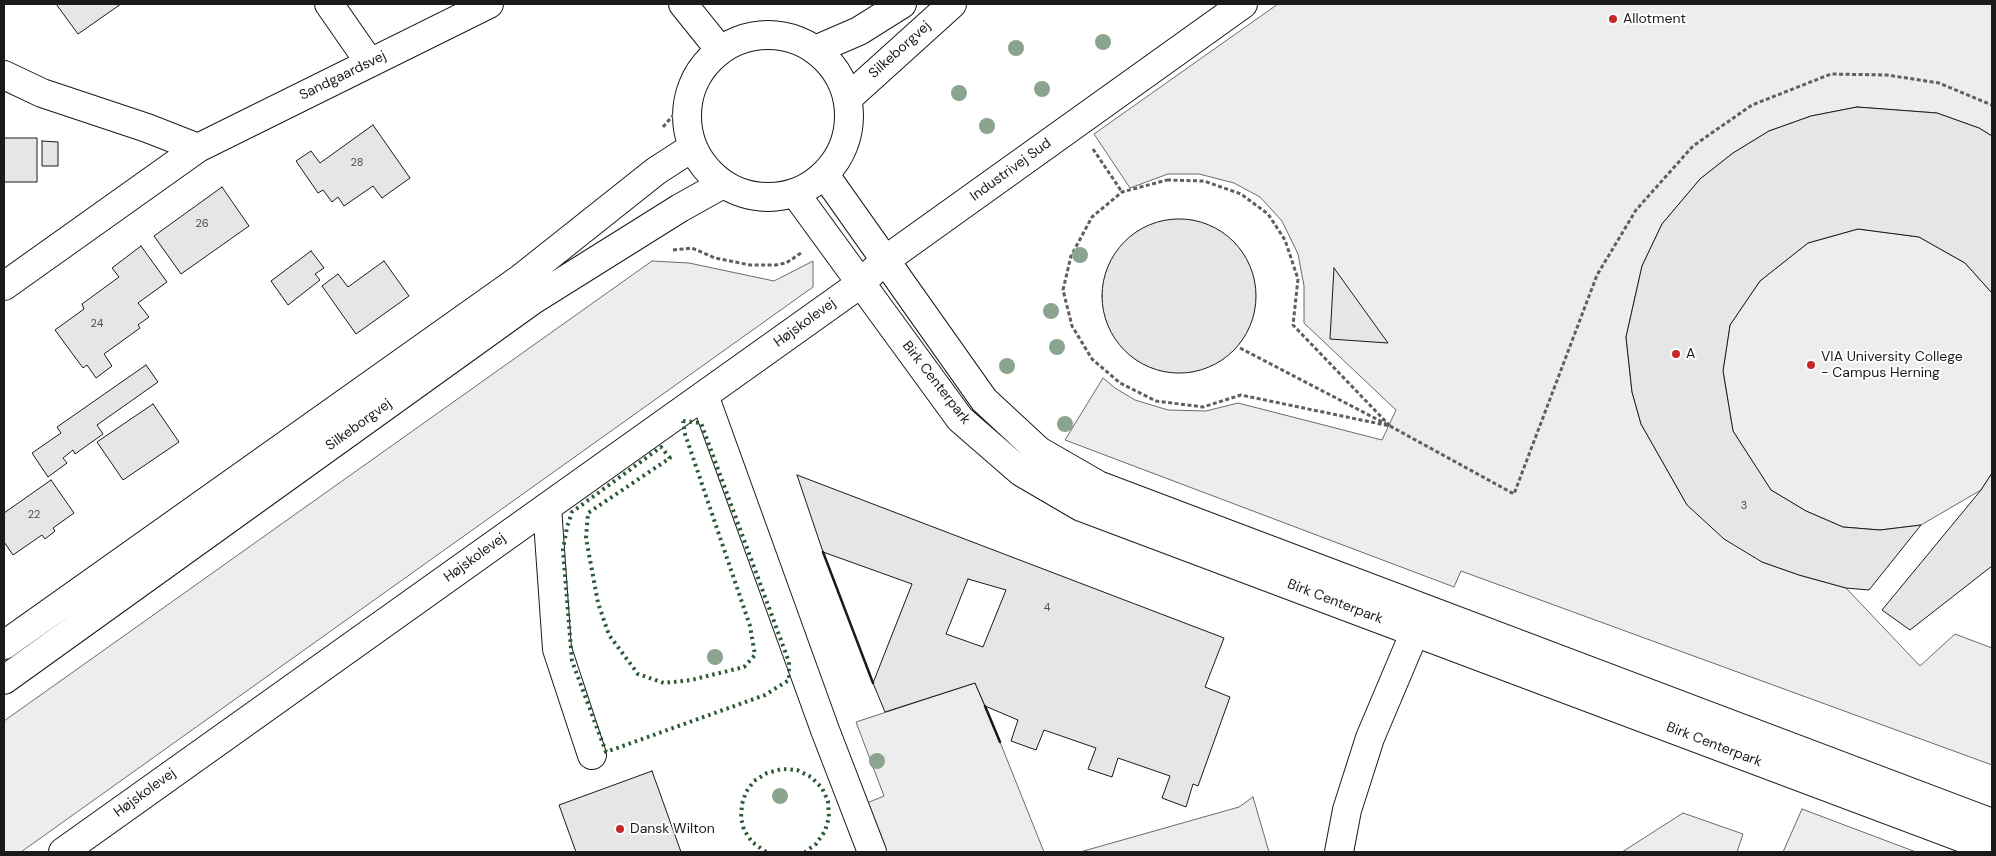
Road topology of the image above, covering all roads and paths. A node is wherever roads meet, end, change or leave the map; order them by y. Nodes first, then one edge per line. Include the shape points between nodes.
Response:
1 (329, 4) edge
2 (489, 4) edge
3 (683, 4) edge
4 (902, 4) edge
5 (952, 4) edge
6 (1243, 4) edge
7 (720, 50) junction
8 (816, 50) junction
9 (370, 63) junction
10 (4, 75) edge
11 (30, 88) junction
12 (848, 98) junction
13 (4, 100) edge
14 (1992, 105) edge
15 (1075, 124) junction
16 (693, 147) junction
17 (198, 148) junction
18 (825, 175) junction
19 (723, 184) junction
20 (1122, 192) junction
21 (795, 193) junction
22 (825, 234) junction
23 (692, 248) dead end
24 (884, 261) junction
25 (860, 284) junction
26 (4, 286) edge
27 (1240, 348) dead end
28 (704, 395) junction
29 (1390, 426) junction
30 (547, 507) junction
31 (1420, 620) junction
32 (4, 645) edge
33 (4, 680) edge
34 (592, 755) dead end
35 (1803, 765) junction
36 (1992, 824) edge
37 (1992, 849) edge
38 (63, 852) edge
39 (872, 852) edge
40 (1339, 852) edge

1 - 9 street
2 - 9 street, Sandgaardsvej
3 - 7 street
4 - 8 street via 859,30
5 - 12 street, Silkeborgvej
6 - 15 street, Industrivej Sud
7 - 8 street via 738,40 763,34 787,36
7 - 16 street via 698,75 689,97 687,120
8 - 12 street via 839,74
9 - 17 street, Sandgaardsvej
10 - 11 street
11 - 13 street
11 - 17 street
12 - 18 street via 849,132 838,159
14 - 29 path via 1939,83 1888,74 1831,74 1752,105 1693,146 1636,210 1597,274 1514,494
15 - 20 path
15 - 24 street, Industrivej Sud
16 - 19 street via 704,167
16 - 32 street, Silkeborgvej via 656,171 520,279
17 - 26 street, Sandgaardsvej
18 - 21 street
18 - 24 street, Birk Centerpark
19 - 21 street via 747,195 771,197
19 - 33 street, Silkeborgvej via 534,300
20 - 29 path via 1167,180 1204,182 1241,194 1268,214 1285,240 1298,279 1293,325
20 - 29 path via 1092,217 1071,256 1063,290 1072,326 1092,359 1120,383 1156,401 1203,407 1241,395
21 - 22 street, Birk Centerpark
22 - 23 path via 795,258 776,265 750,265 715,258
22 - 25 street, Birk Centerpark
24 - 25 street, Højskolevej
24 - 31 street, Birk Centerpark via 984,400 1039,451 1098,485
25 - 28 street, Højskolevej
25 - 31 street, Birk Centerpark via 960,419 1021,472 1081,507
27 - 29 path
28 - 30 street, Højskolevej
28 - 39 street
30 - 34 street via 557,649
30 - 38 street, Højskolevej
31 - 35 street, Birk Centerpark
31 - 40 street via 1370,738 1347,810
35 - 36 street, Birk Centerpark
35 - 37 street, Birk Centerpark

